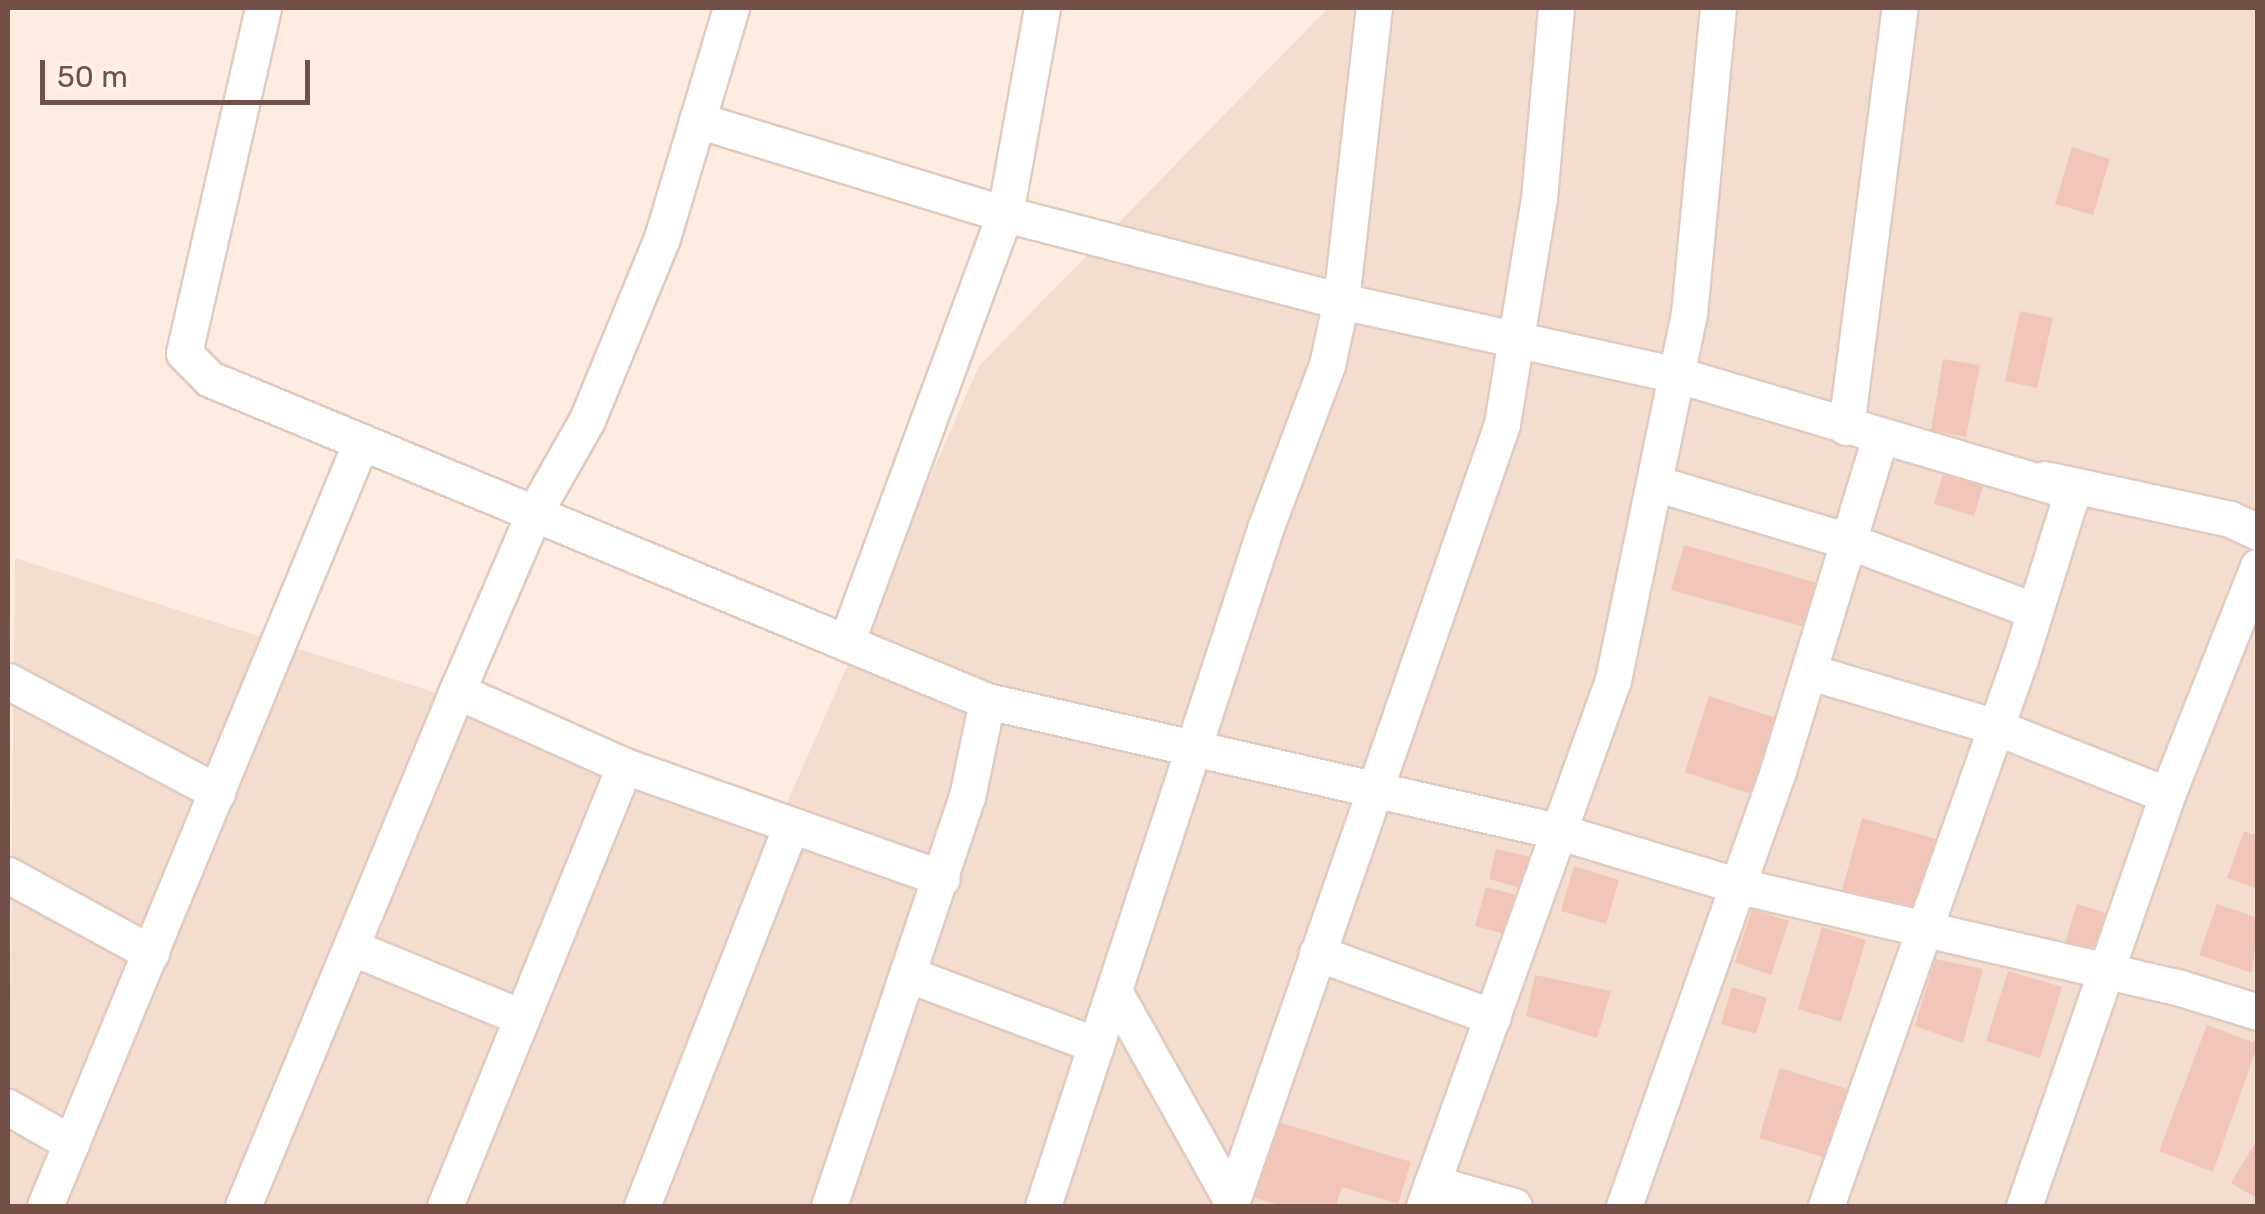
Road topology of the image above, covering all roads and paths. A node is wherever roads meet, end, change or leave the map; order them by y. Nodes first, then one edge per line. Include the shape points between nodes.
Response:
1 (263, 8) edge
2 (731, 8) edge
3 (1042, 8) edge
4 (1374, 8) edge
5 (1556, 8) edge
6 (1718, 8) edge
7 (1900, 8) edge
8 (697, 120) junction
9 (1005, 214) junction
10 (1342, 301) junction
11 (1516, 343) junction
12 (1678, 375) junction
13 (1846, 426) junction
14 (1880, 438) junction
15 (361, 442) junction
16 (2044, 479) junction
17 (1658, 484) junction
18 (533, 515) junction
19 (2258, 532) edge
20 (1851, 542) junction
21 (2258, 566) edge
22 (2033, 610) junction
23 (846, 643) junction
24 (1810, 672) junction
25 (8, 681) edge
26 (458, 690) junction
27 (987, 702) junction
28 (1993, 726) junction
29 (1194, 745) junction
30 (625, 766) junction
31 (1376, 788) junction
32 (217, 792) junction
33 (2167, 794) junction
34 (791, 825) junction
35 (1557, 831) junction
36 (8, 875) edge
37 (942, 878) junction
38 (1739, 886) junction
39 (1926, 932) junction
40 (351, 947) junction
41 (151, 953) junction
42 (1317, 954) junction
43 (2107, 970) junction
44 (907, 974) junction
45 (1114, 990) junction
46 (2258, 1012) edge
47 (521, 1018) junction
48 (1493, 1018) junction
49 (1096, 1045) junction
50 (8, 1107) edge
51 (71, 1143) junction
52 (1428, 1195) edge
53 (1231, 1204) edge
54 (44, 1206) edge
55 (243, 1206) edge
56 (445, 1206) edge
57 (642, 1206) edge
58 (829, 1206) edge
59 (1043, 1206) edge
60 (1514, 1206) edge
61 (1624, 1206) edge
62 (1826, 1206) edge
63 (2024, 1206) edge

1 - 15 street via 184,353 210,379
2 - 8 street
3 - 9 street
4 - 10 street
5 - 11 street via 1540,198
6 - 12 street
7 - 13 street
8 - 9 street
8 - 18 street via 662,238 594,402
9 - 10 street
9 - 23 street
10 - 11 street
10 - 29 street via 1327,365
11 - 12 street
11 - 31 street via 1502,424 1477,506
12 - 13 street
12 - 17 street
13 - 14 street
14 - 16 street
14 - 20 street
15 - 18 street
15 - 32 street
16 - 19 street via 2230,518
16 - 22 street via 2069,502
17 - 20 street
17 - 35 street via 1614,680
18 - 23 street
18 - 26 street
20 - 22 street
20 - 24 street
21 - 33 street
22 - 28 street
23 - 27 street
24 - 28 street
24 - 38 street
25 - 32 street
26 - 30 street
26 - 40 street
27 - 29 street
27 - 37 street
28 - 33 street
28 - 39 street
29 - 31 street
29 - 45 street
30 - 34 street
30 - 47 street
31 - 35 street
31 - 42 street
32 - 41 street
33 - 43 street
34 - 37 street
34 - 57 street
35 - 38 street
35 - 48 street
36 - 41 street
37 - 44 street
38 - 39 street
38 - 61 street
39 - 43 street
39 - 62 street
40 - 47 street
40 - 55 street
41 - 51 street
42 - 48 street
42 - 53 street
43 - 46 street
43 - 63 street
44 - 49 street
44 - 58 street
45 - 49 street
45 - 53 street
47 - 56 street
48 - 52 street
49 - 59 street
50 - 51 street
51 - 54 street
52 - 60 street

